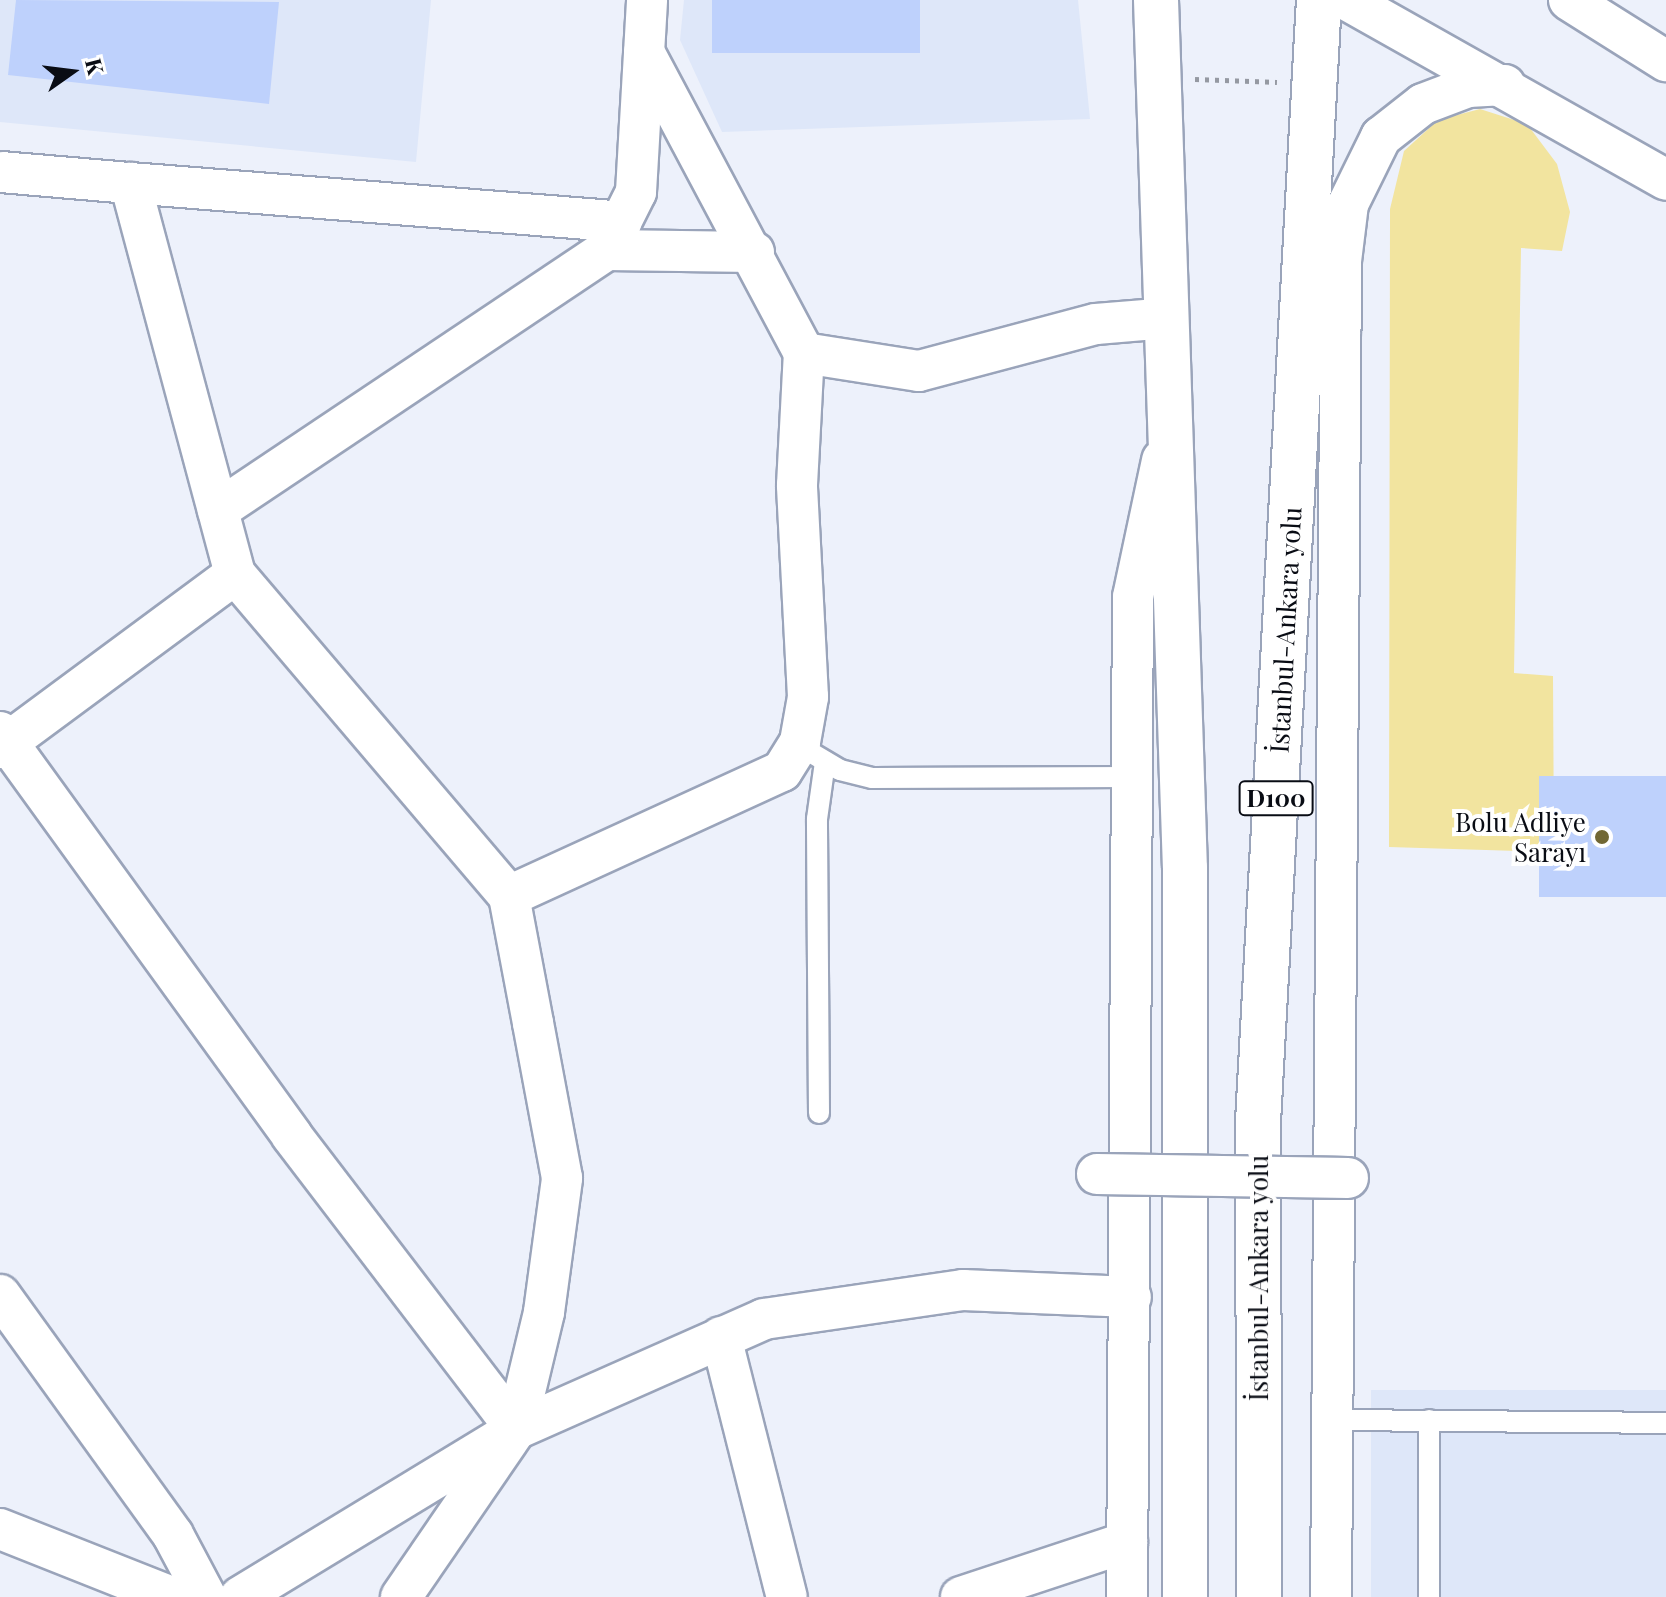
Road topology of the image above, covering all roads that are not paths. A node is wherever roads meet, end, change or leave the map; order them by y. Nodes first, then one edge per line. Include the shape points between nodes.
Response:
1 (647, 0) edge
2 (1156, 0) edge
3 (1319, 0) edge
4 (1347, 0) edge
5 (1569, 0) edge
6 (644, 52) junction
7 (1666, 61) edge
8 (1505, 85) junction
9 (1, 172) edge
10 (1666, 180) edge
11 (130, 183) junction
12 (1308, 222) junction
13 (614, 236) junction
14 (754, 252) junction
15 (1167, 318) junction
16 (1338, 331) junction
17 (804, 353) junction
18 (1172, 413) junction
19 (218, 510) junction
20 (235, 574) junction
21 (3, 741) edge
22 (812, 752) junction
23 (1131, 777) junction
24 (509, 896) junction
25 (819, 1113) dead end
26 (1097, 1174) dead end
27 (1348, 1178) dead end
28 (0, 1295) edge
29 (1131, 1297) junction
30 (721, 1337) junction
31 (1334, 1420) junction
32 (1429, 1420) junction
33 (1666, 1423) edge
34 (516, 1429) junction
35 (1127, 1542) junction
36 (8, 1546) edge
37 (172, 1597) edge
38 (206, 1597) edge
39 (240, 1597) edge
40 (401, 1597) edge
41 (787, 1597) edge
42 (961, 1597) edge
43 (1127, 1597) edge
44 (1185, 1597) edge
45 (1259, 1597) edge
46 (1331, 1597) edge
47 (1429, 1597) edge

1 - 6 street
2 - 15 highway
3 - 12 highway, İstanbul-Ankara yolu / D100
4 - 8 street via 1460,66
5 - 7 street
6 - 13 street via 636,192
6 - 14 street
8 - 10 street
8 - 16 street via 1468,87 1423,104 1381,137 1348,204
9 - 11 street
11 - 13 street
11 - 19 street
12 - 16 highway
12 - 45 highway, İstanbul-Ankara yolu / D100 via 1258,1122
13 - 14 street
13 - 19 street
14 - 17 street
15 - 17 street via 1096,324 919,371
15 - 18 highway
16 - 31 street via 1342,655
17 - 22 street via 797,485
18 - 23 street via 1133,597
18 - 44 highway via 1185,868
19 - 20 street
20 - 21 street
20 - 24 street
21 - 34 street via 292,1136
22 - 23 lane via 872,778
22 - 24 street via 782,771
22 - 25 lane
23 - 29 street
24 - 34 street via 562,1178 544,1312
26 - 27 street, bridge
28 - 38 street via 173,1535
29 - 30 street via 963,1290 764,1319
29 - 35 street
30 - 34 street
30 - 41 street
31 - 32 lane
31 - 46 street
32 - 33 lane
32 - 47 lane
34 - 39 street
34 - 40 street
35 - 42 street
35 - 43 street
36 - 37 street

